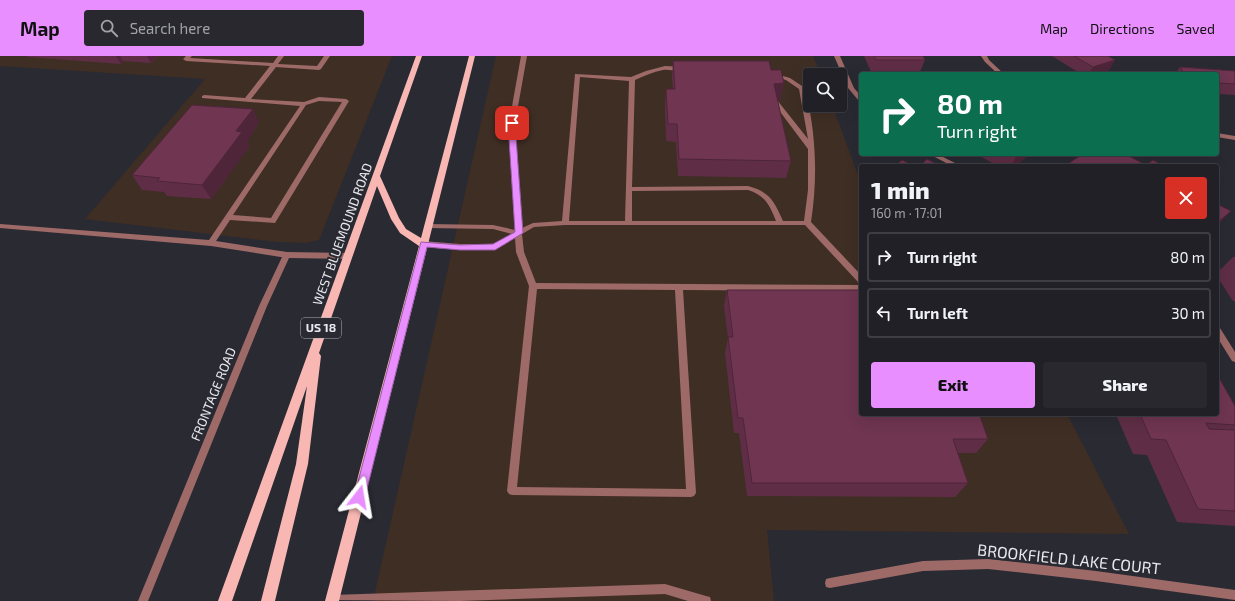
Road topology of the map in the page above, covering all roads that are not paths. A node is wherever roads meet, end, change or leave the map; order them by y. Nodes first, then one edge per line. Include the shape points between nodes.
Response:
1 (189, 56) edge
2 (282, 56) edge
3 (327, 56) edge
4 (419, 56) edge
5 (465, 56) edge
6 (472, 56) edge
7 (524, 56) edge
8 (837, 56) edge
9 (984, 56) edge
10 (275, 65) junction
11 (688, 69) edge
12 (999, 72) edge
13 (467, 74) junction
14 (766, 74) edge
15 (632, 79) junction
16 (204, 97) dead end
17 (859, 98) edge
18 (247, 100) junction
19 (775, 101) edge
20 (304, 104) junction
21 (1219, 135) edge
22 (1235, 138) edge
23 (811, 148) junction
24 (936, 156) edge
25 (954, 164) edge
26 (377, 176) junction
27 (629, 189) junction
28 (229, 217) junction
29 (565, 223) junction
30 (628, 223) junction
31 (781, 223) junction
32 (807, 223) junction
33 (0, 226) edge
34 (428, 226) junction
35 (519, 233) junction
36 (211, 243) junction
37 (424, 244) junction
38 (287, 255) junction
39 (348, 256) junction
40 (859, 278) edge
41 (533, 286) junction
42 (679, 286) junction
43 (859, 288) edge
44 (1219, 333) edge
45 (319, 336) junction
46 (1235, 359) edge
47 (830, 583) dead end
48 (1235, 594) edge
49 (455, 598) edge
50 (332, 600) edge
51 (143, 601) edge
52 (225, 601) edge
53 (268, 601) edge
54 (706, 601) edge

1 - 10 street via 186,59
2 - 10 street
3 - 10 street via 319,68
4 - 26 main road, WEST BLUEMOUND ROAD / US 18
5 - 13 main road
6 - 13 main road
7 - 35 street via 512,123
8 - 17 street via 851,88
9 - 12 street
10 - 18 street
11 - 15 street via 665,68
13 - 34 main road
14 - 23 street via 788,79 802,88 808,108
15 - 27 street
15 - 29 street via 577,75
16 - 18 street
18 - 20 street
19 - 23 street
20 - 28 street
20 - 28 street via 319,99 346,101 273,221
21 - 22 street
23 - 32 street via 813,180
24 - 25 street
26 - 37 main road via 395,219 403,231
26 - 39 main road, WEST BLUEMOUND ROAD / US 18
27 - 30 street
27 - 31 street via 758,190 768,196
28 - 36 street
29 - 30 street
29 - 35 street via 533,225
30 - 31 street
31 - 32 street
32 - 40 street
33 - 36 street
34 - 35 street via 493,226
34 - 37 main road
35 - 37 street via 495,247 460,248
35 - 41 street via 520,252
36 - 38 street
37 - 50 main road
38 - 39 street
38 - 51 street, FRONTAGE ROAD via 263,306
39 - 45 main road, WEST BLUEMOUND ROAD / US 18
41 - 42 street
41 - 42 street via 512,491 691,493
42 - 43 street
44 - 46 street
45 - 52 main road, WEST BLUEMOUND ROAD / US 18
45 - 53 main road via 302,464
47 - 48 street, BROOKFIELD LAKE COURT via 923,566 988,564
49 - 50 street
49 - 54 street via 665,589

